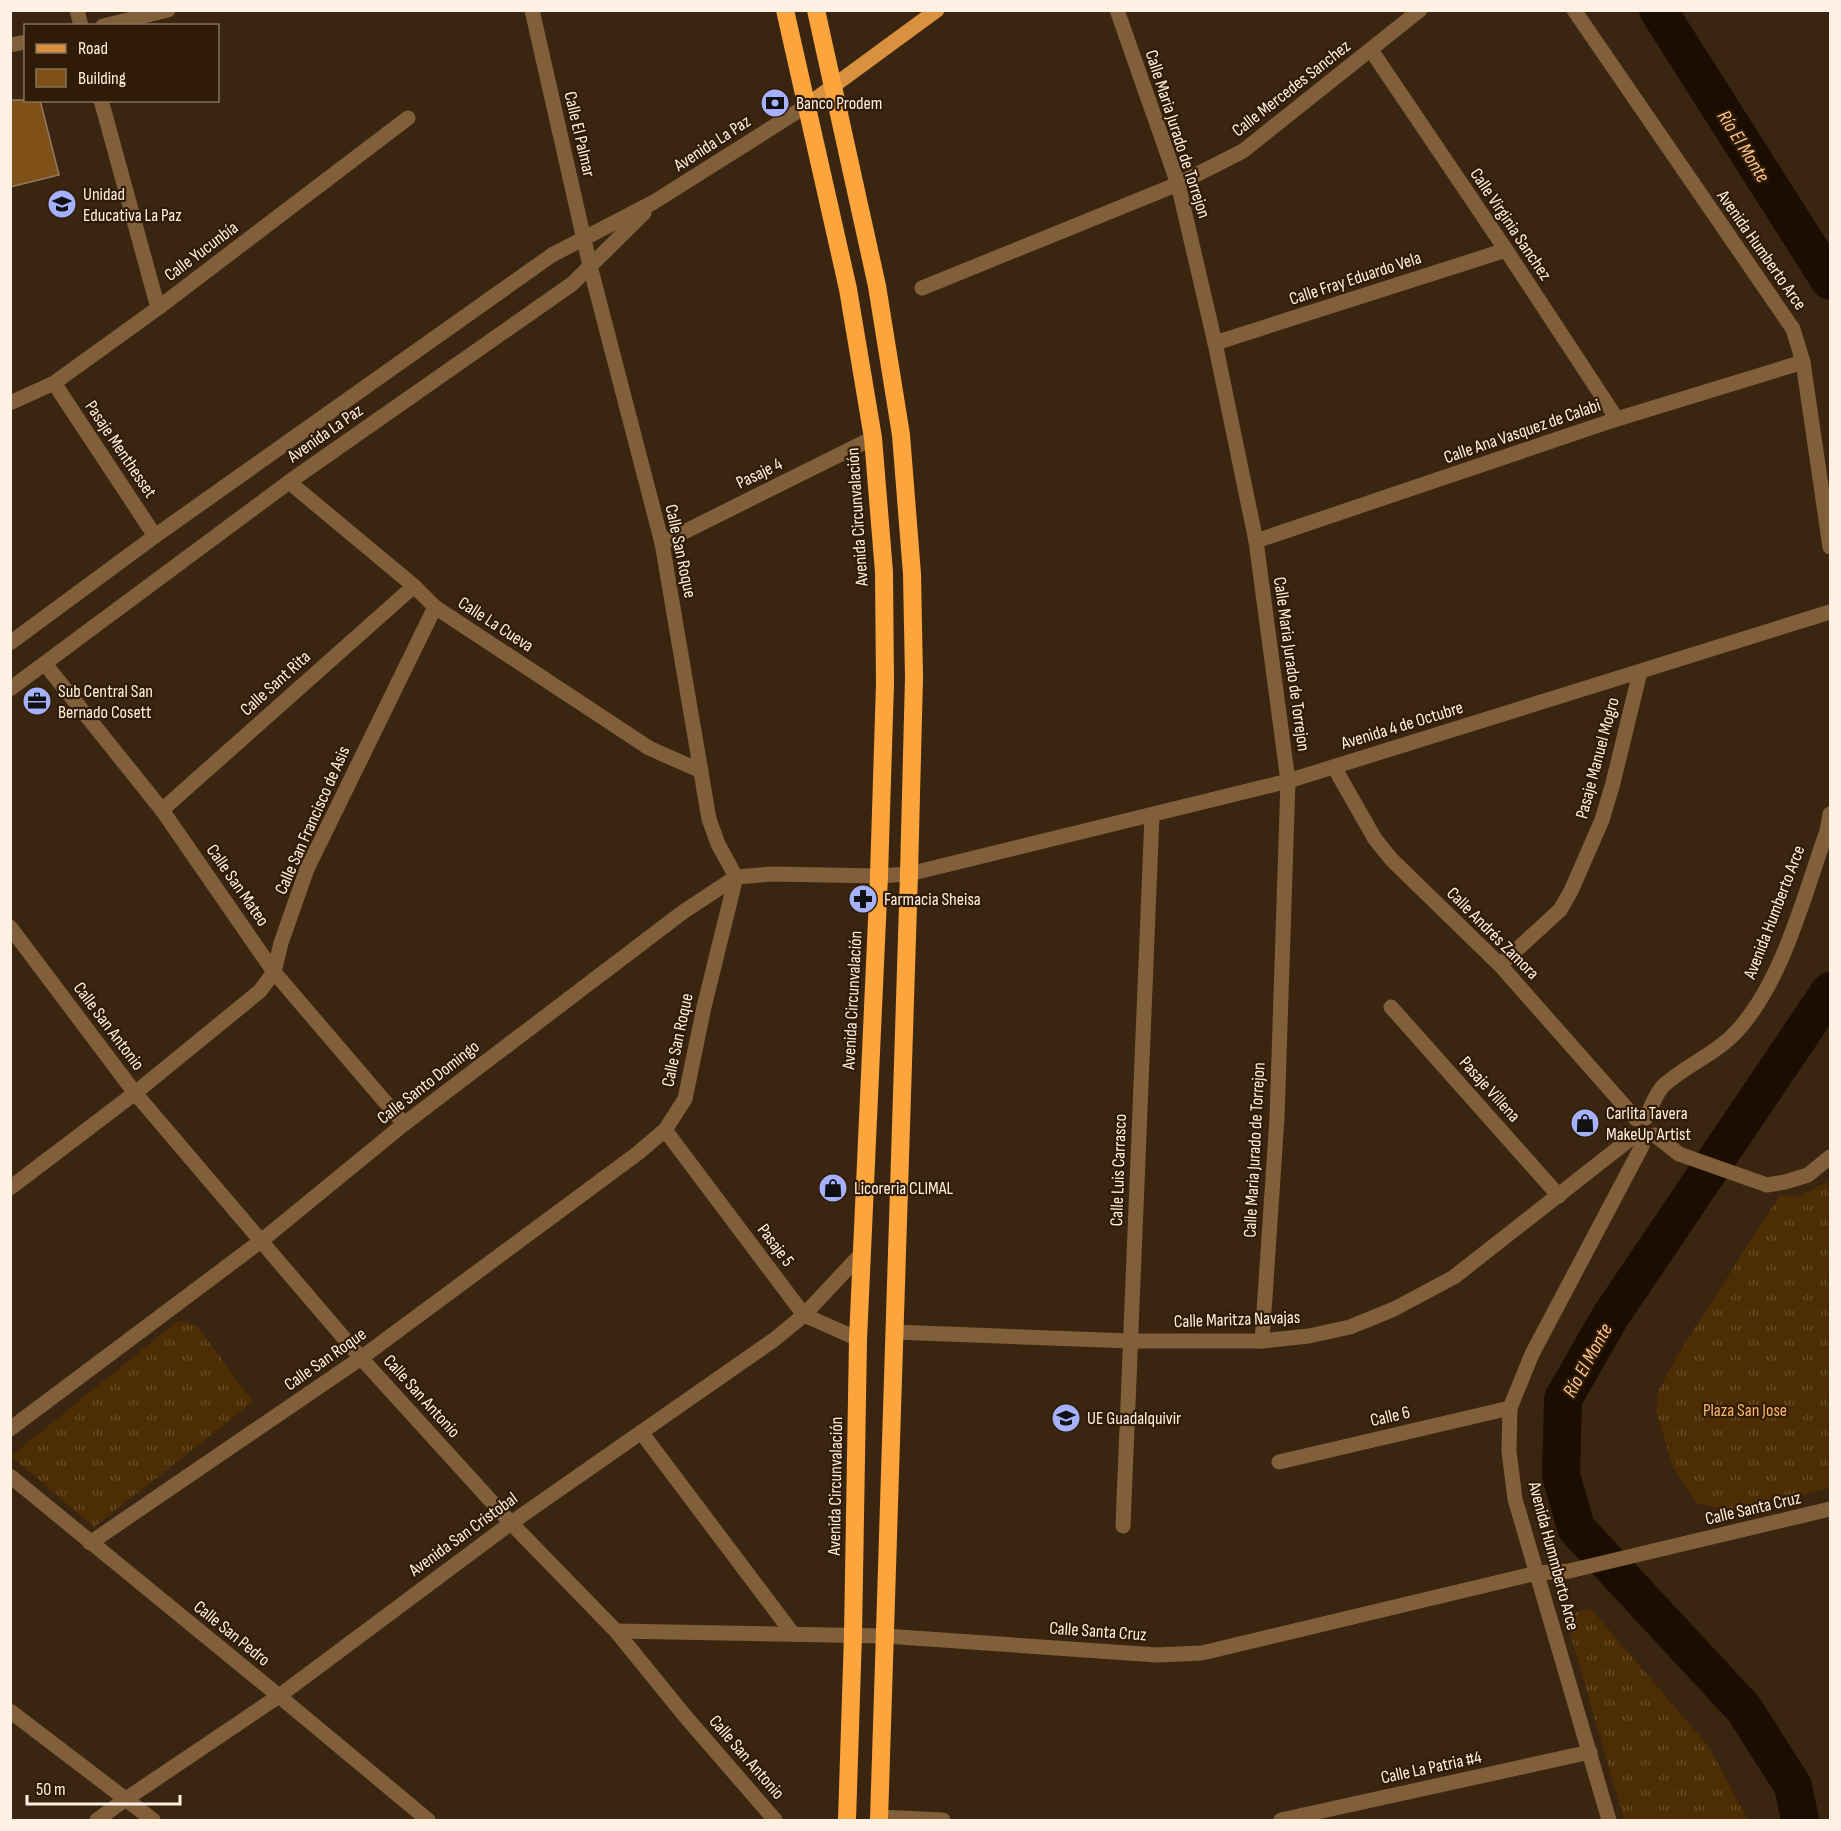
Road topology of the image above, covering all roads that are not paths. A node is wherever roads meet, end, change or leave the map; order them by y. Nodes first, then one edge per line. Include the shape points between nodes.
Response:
1 (168, 10) edge
2 (532, 10) edge
3 (785, 10) edge
4 (816, 10) edge
5 (936, 10) edge
6 (1117, 10) edge
7 (1420, 10) edge
8 (1574, 10) edge
9 (111, 24) edge
10 (1371, 51) junction
11 (832, 86) junction
12 (102, 102) edge
13 (806, 106) junction
14 (408, 118) dead end
15 (1178, 184) junction
16 (654, 202) junction
17 (584, 238) junction
18 (1506, 250) junction
19 (590, 266) junction
20 (922, 288) dead end
21 (158, 308) junction
22 (1215, 343) junction
23 (1803, 363) junction
24 (54, 383) junction
25 (10, 403) edge
26 (1617, 419) junction
27 (873, 438) junction
28 (289, 482) junction
29 (155, 536) junction
30 (1256, 542) junction
31 (662, 543) junction
32 (1830, 547) edge
33 (414, 586) junction
34 (435, 607) junction
35 (1830, 612) edge
36 (10, 643) edge
37 (45, 664) junction
38 (1640, 672) junction
39 (10, 689) edge
40 (1334, 767) junction
41 (701, 771) junction
42 (1288, 781) junction
43 (162, 810) junction
44 (1830, 814) edge
45 (1152, 816) junction
46 (909, 874) junction
47 (879, 876) junction
48 (736, 877) junction
49 (11, 928) edge
50 (1500, 965) junction
51 (274, 972) junction
52 (1391, 1007) dead end
53 (135, 1093) junction
54 (1641, 1119) junction
55 (404, 1124) junction
56 (665, 1130) junction
57 (1655, 1135) junction
58 (1636, 1143) junction
59 (1830, 1156) edge
60 (10, 1188) edge
61 (1559, 1196) junction
62 (261, 1242) junction
63 (862, 1253) junction
64 (804, 1315) junction
65 (894, 1332) junction
66 (858, 1339) junction
67 (1131, 1341) junction
68 (1262, 1341) junction
69 (361, 1358) junction
70 (1510, 1408) junction
71 (10, 1429) edge
72 (641, 1432) junction
73 (1280, 1462) dead end
74 (10, 1476) edge
75 (1830, 1509) edge
76 (511, 1523) junction
77 (1123, 1526) dead end
78 (90, 1543) junction
79 (1537, 1573) junction
80 (616, 1631) junction
81 (793, 1634) junction
82 (853, 1635) junction
83 (885, 1636) junction
84 (279, 1696) junction
85 (10, 1711) edge
86 (1590, 1752) junction
87 (126, 1799) junction
88 (879, 1819) edge
89 (98, 1821) edge
90 (153, 1821) edge
91 (428, 1821) edge
92 (775, 1821) edge
93 (848, 1821) edge
94 (943, 1821) edge
95 (1281, 1821) edge
96 (1609, 1821) edge

1 - 9 street
2 - 17 street, Calle El Palmar
3 - 13 highway, Avenida Circunvalación
4 - 11 highway
5 - 11 main road, Avenida La Paz
6 - 15 street, Calle Maria Jurado de Torrejon
7 - 10 street, Calle Mercedes Sanchez
8 - 23 street, Avenida Humberto Arce via 1793,329
10 - 15 street, Calle Mercedes Sanchez via 1243,151
10 - 18 street, Calle Virginia Sanchez
11 - 13 main road, Avenida La Paz
11 - 46 highway via 877,286 901,435 913,597
12 - 21 street
13 - 16 street, Avenida La Paz
13 - 27 highway, Avenida Circunvalación via 848,289
14 - 21 street, Calle Yucunbía
15 - 20 street, Calle Mercedes Sanchez
15 - 22 street, Calle Maria Jurado de Torrejon
16 - 17 street, Avenida La Paz
16 - 19 street, Avenida La Paz
17 - 19 street, Calle El Palmar
17 - 29 street, Avenida La Paz via 552,255
18 - 22 street, Calle Fray Eduardo Vela
18 - 26 street, Calle Virginia Sanchez
19 - 28 street, Avenida La Paz via 572,284
19 - 31 street, Calle San Roque
21 - 24 street, Calle Yucunbía
22 - 30 street, Calle Maria Jurado de Torrejon
23 - 26 street, Calle Ana Vasquez de Calabi
23 - 32 street, Avenida Humberto Arce
24 - 25 street, Calle Yucunbía
24 - 29 street, Pasaje Menthesset
26 - 30 street, Calle Ana Vasquez de Calabi
27 - 31 street, Pasaje 4
27 - 47 highway, Avenida Circunvalación via 884,572
28 - 33 street, Calle La Cueva
28 - 37 street, Avenida La Paz
29 - 36 street, Avenida La Paz
30 - 42 street, Calle Maria Jurado de Torrejon
31 - 41 street, Calle San Roque
33 - 34 street, Calle La Cueva
33 - 43 street, Calle Sant Rita
34 - 41 street, Calle La Cueva via 649,748
34 - 51 street, Calle San Francisco de Asis via 307,869
35 - 38 street, Avenida 4 de Octubre
37 - 39 street, Avenida La Paz
37 - 43 street, Calle San Mateo
38 - 40 street, Avenida 4 de Octubre
38 - 50 street, Pasaje Manuel Mogro via 1608,801 1571,891 1560,910
40 - 42 street, Avenida 4 de Octubre
40 - 50 street, Calle Andrés Zamora via 1375,839 1392,860
41 - 48 street, Calle San Roque via 709,819
42 - 45 street, Avenida 4 de Octubre
42 - 68 street, Calle Maria Jurado de Torrejon via 1277,1118
43 - 51 street, Calle San Mateo
44 - 54 street, Avenida Humberto Arce via 1778,967 1755,1008 1737,1032 1714,1052 1663,1087
45 - 46 street, Avenida 4 de Octubre
45 - 67 street, Calle Luis Carrasco
46 - 47 street, Calle Santo Domingo
46 - 65 highway
47 - 48 street, Calle Santo Domingo
47 - 63 highway, Avenida Circunvalación
48 - 55 street, Calle Santo Domingo via 683,912
48 - 56 street, Calle San Roque via 685,1099
49 - 53 street, Calle San Antonio
50 - 54 street, Calle Andrés Zamora
51 - 53 street, Calle San Francisco de Asis via 260,991
51 - 55 street, Calle San Mateo
52 - 61 street, Pasaje Villena
53 - 60 street, Calle San Francisco de Asis
53 - 62 street, Calle San Antonio
54 - 57 street via 1655,1127
54 - 58 street via 1632,1122 1628,1130
55 - 62 street, Calle Santo Domingo
56 - 64 street, Pasaje 5
56 - 69 street, Calle San Roque
57 - 58 street via 1650,1143
57 - 59 street via 1679,1154 1767,1185 1808,1175
58 - 61 street, Calle Maritza Navajas
58 - 70 street, Avenida Hummberto Arce via 1532,1354
61 - 68 street, Calle Maritza Navajas via 1454,1277 1394,1309 1350,1327
62 - 69 street, Calle San Antonio
62 - 71 street, Calle Santo Domingo
63 - 64 street
63 - 66 highway, Avenida Circunvalación
64 - 66 street
64 - 72 street, Avenida San Cristobal
65 - 67 street, Calle Maritza Navajas
65 - 83 highway
66 - 82 highway, Avenida Circunvalación
67 - 68 street, Calle Maritza Navajas
67 - 77 street, Calle Luis Carrasco
69 - 76 street, Calle San Antonio
69 - 78 street, Calle San Roque
70 - 73 street, Calle 6
70 - 79 street, Avenida Hummberto Arce via 1509,1451 1515,1498
72 - 76 street, Avenida San Cristobal
72 - 81 street
74 - 78 street, Calle San Pedro
75 - 79 street, Calle Santa Cruz via 1569,1571
76 - 80 street, Calle San Antonio
76 - 84 street, Avenida San Cristobal
78 - 84 street, Calle San Pedro
79 - 83 street, Calle Santa Cruz via 1203,1653 1157,1654
79 - 86 street, Avenida Hummberto Arce
80 - 81 street, Calle Santa Cruz
80 - 92 street, Calle San Antonio
81 - 82 street, Calle Santa Cruz
82 - 83 street, Calle Santa Cruz
82 - 93 highway, Avenida Circunvalación
83 - 88 highway
84 - 87 street, Avenida San Cristobal
84 - 91 street, Calle San Pedro
85 - 87 street
86 - 95 street, Calle La Patria #4
86 - 96 street, Avenida Hummberto Arce
87 - 89 street, Avenida San Cristobal
87 - 90 street
88 - 94 street

